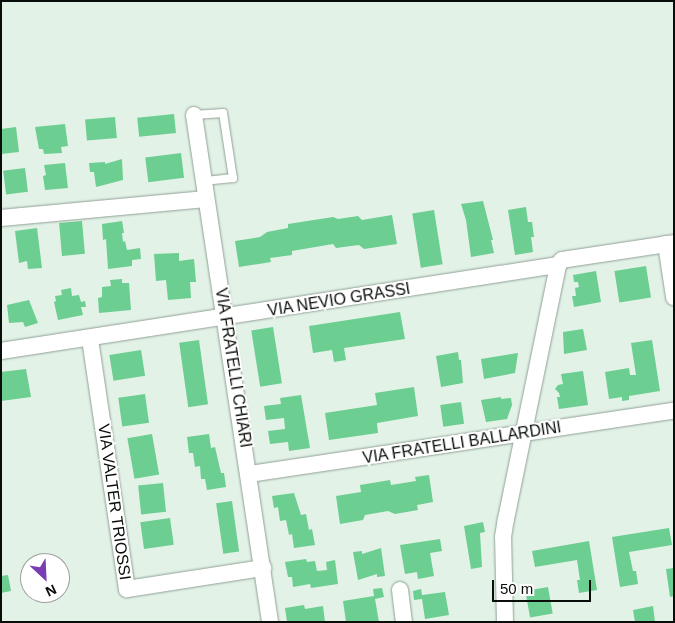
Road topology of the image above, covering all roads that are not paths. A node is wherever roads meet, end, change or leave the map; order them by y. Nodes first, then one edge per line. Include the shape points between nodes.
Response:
1 (194, 115) joint
2 (203, 181) junction
3 (206, 199) junction
4 (1, 218) edge
5 (670, 244) edge
6 (558, 265) junction
7 (674, 297) edge
8 (225, 318) junction
9 (90, 339) junction
10 (1, 351) edge
11 (674, 411) edge
12 (523, 433) junction
13 (250, 474) junction
14 (263, 568) junction
15 (400, 590) dead end
16 (270, 622) edge
17 (404, 622) edge
18 (506, 622) edge

1 - 2 street, VIA FRATELLI CHIARI
1 - 2 lane via 223,113 233,178
2 - 3 street, VIA FRATELLI CHIARI
3 - 4 street
3 - 8 street, VIA FRATELLI CHIARI
5 - 6 street, VIA NEVIO GRASSI via 562,260
5 - 7 street
6 - 8 street, VIA NEVIO GRASSI
6 - 12 street
8 - 9 street, VIA NEVIO GRASSI
8 - 13 street, VIA FRATELLI CHIARI
9 - 10 street, VIA NEVIO GRASSI
9 - 14 street, VIA VALTER TRIOSSI via 127,589
11 - 12 street, VIA FRATELLI BALLARDINI
12 - 13 street, VIA FRATELLI BALLARDINI
12 - 18 street via 503,537
13 - 14 street, VIA FRATELLI CHIARI
14 - 16 street, VIA FRATELLI CHIARI
15 - 17 street

